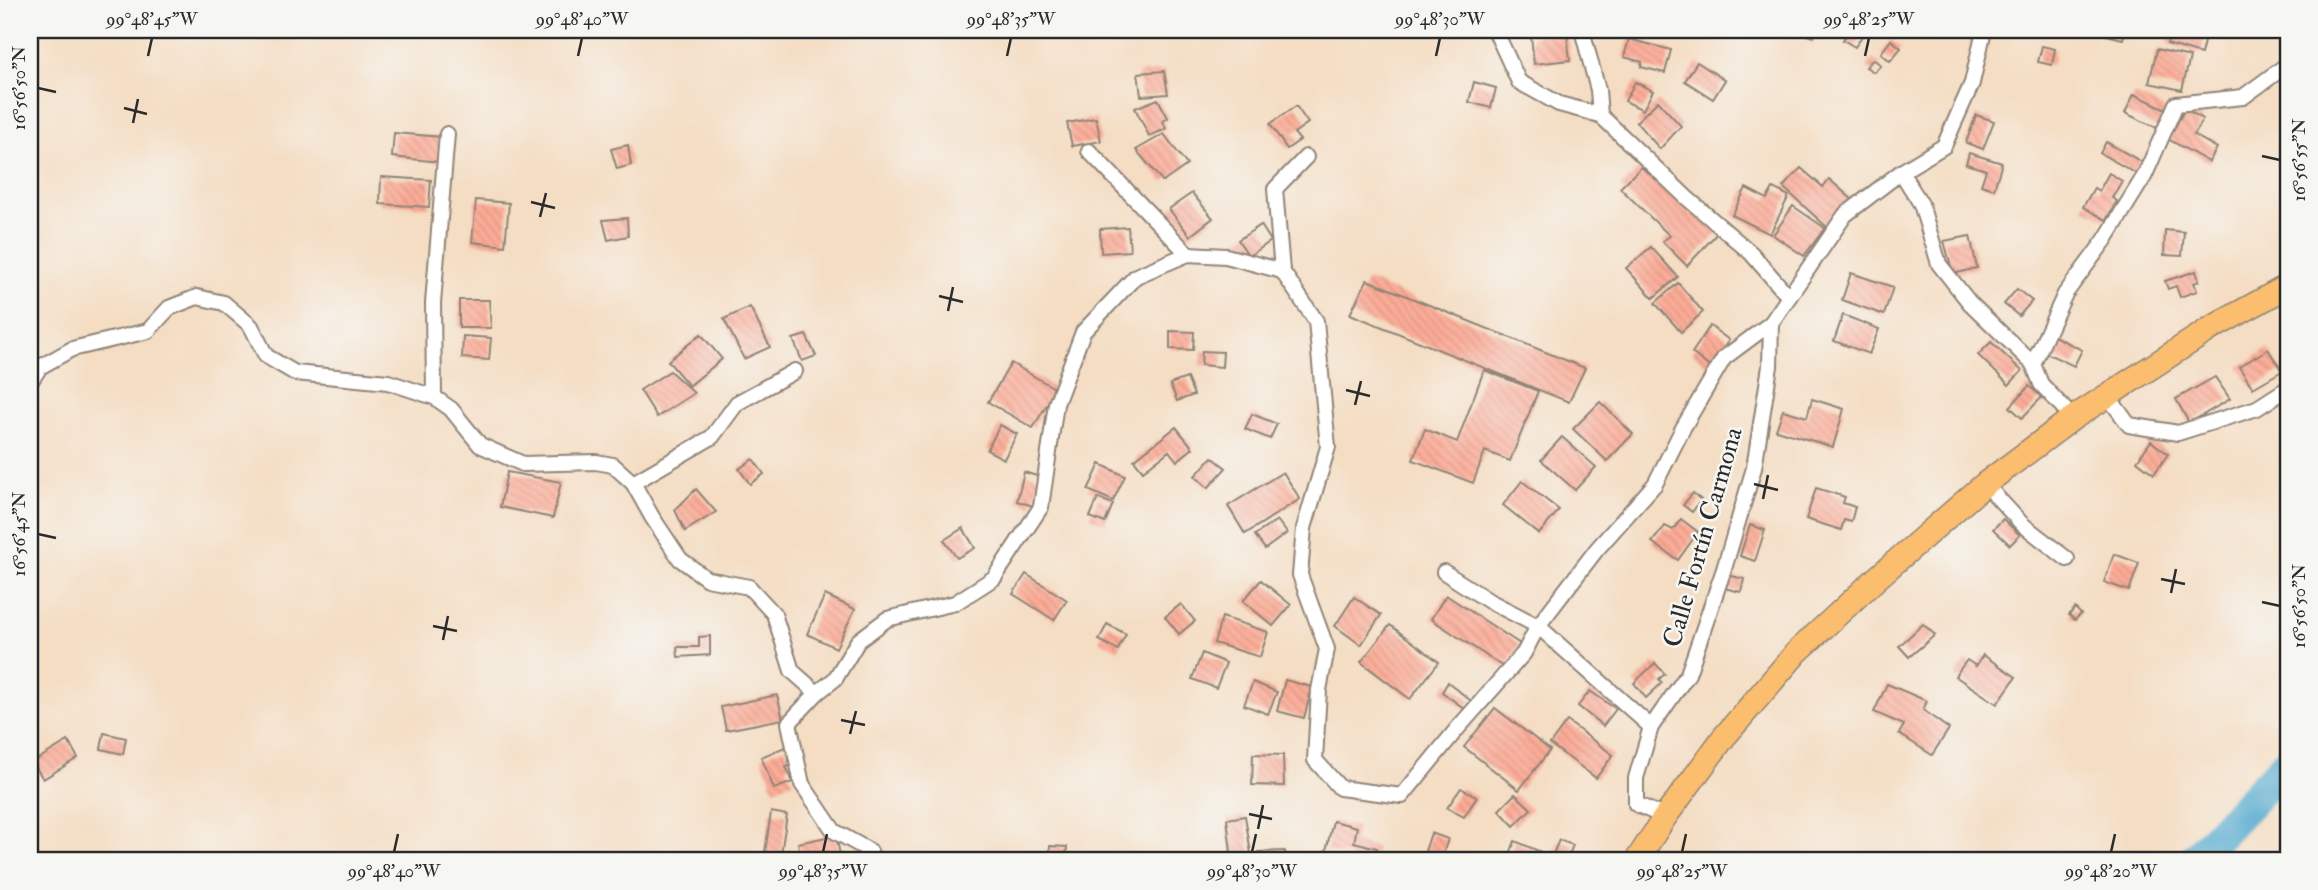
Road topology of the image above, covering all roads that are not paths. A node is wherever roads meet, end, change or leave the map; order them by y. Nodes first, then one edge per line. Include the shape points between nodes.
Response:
1 (1495, 30) edge
2 (1582, 30) edge
3 (1984, 30) edge
4 (2288, 64) edge
5 (1600, 116) junction
6 (447, 134) dead end
7 (1089, 152) dead end
8 (1306, 157) dead end
9 (1901, 172) junction
10 (1188, 254) junction
11 (1282, 271) junction
12 (2288, 286) edge
13 (1789, 297) junction
14 (1771, 323) junction
15 (2034, 365) junction
16 (795, 370) dead end
17 (30, 382) edge
18 (2288, 388) edge
19 (2107, 395) junction
20 (434, 397) junction
21 (2073, 418) junction
22 (633, 483) junction
23 (1985, 484) junction
24 (2067, 559) dead end
25 (1444, 572) dead end
26 (1538, 626) junction
27 (817, 693) junction
28 (1651, 727) junction
29 (1665, 817) junction
30 (873, 860) edge
31 (1637, 860) edge

1 - 5 street via 1519,82 1559,104
2 - 5 street
3 - 9 street via 1972,83 1944,146
4 - 15 street via 2243,97 2176,104 2145,175 2065,294
5 - 13 street via 1751,253
6 - 20 street via 433,303
7 - 10 street
8 - 11 street via 1275,189
9 - 13 street via 1845,215
9 - 15 street via 1921,204 1938,264 1969,302
10 - 11 street via 1226,256
10 - 27 street via 1136,275 1083,332 1056,404 1041,507 994,578 955,603 887,619 858,641 835,679
11 - 26 street via 1315,321 1328,447 1304,528 1300,575 1327,649 1319,690 1315,760 1340,788 1402,796 1524,653
12 - 19 main road
13 - 14 street
14 - 26 street via 1724,358 1655,484
14 - 28 street, Calle Fortín Carmona via 1770,366 1754,468 1724,569 1688,674
15 - 21 street via 2040,384
16 - 22 street via 737,403 712,437
17 - 20 street via 40,367 72,349 148,331 169,308 197,298 224,303 251,326 266,356 295,373 388,382
18 - 19 street via 2258,408 2178,433 2129,425
19 - 21 main road
20 - 22 street via 451,409 480,445 523,464 596,462 613,465
21 - 23 main road
22 - 27 street via 681,559 707,579 749,587 774,614 792,671
23 - 24 street via 2022,524
23 - 29 main road via 1797,652 1724,737
25 - 26 street
26 - 28 street
27 - 30 street via 789,723 802,784 834,831 870,851
28 - 29 street, Calle Fortín Carmona via 1636,778 1636,804
29 - 31 main road

